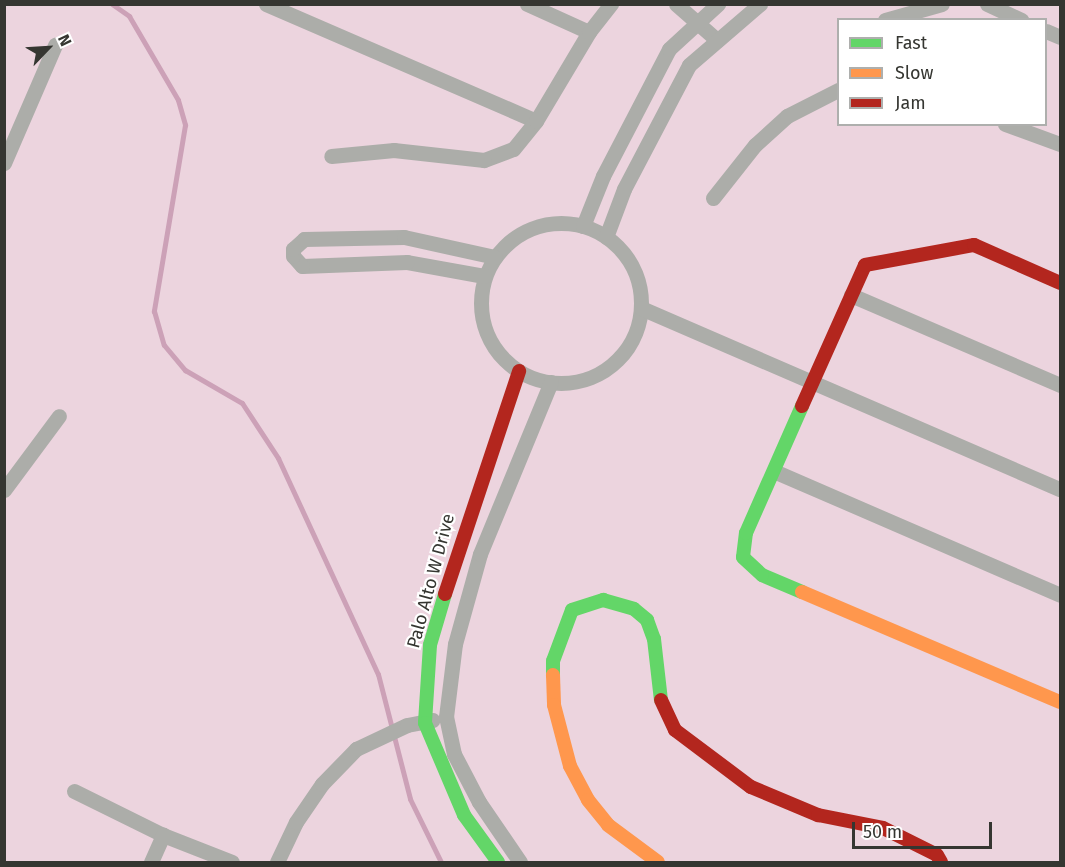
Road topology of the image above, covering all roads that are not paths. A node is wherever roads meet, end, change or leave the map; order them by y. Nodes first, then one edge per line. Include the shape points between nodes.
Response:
1 (266, 4) edge
2 (527, 4) edge
3 (611, 4) edge
4 (676, 4) edge
5 (718, 4) edge
6 (760, 4) edge
7 (942, 4) edge
8 (987, 4) edge
9 (892, 18) edge
10 (1017, 18) edge
11 (697, 22) junction
12 (589, 32) junction
13 (717, 40) junction
14 (55, 45) dead end
15 (837, 91) edge
16 (536, 121) junction
17 (1010, 126) edge
18 (1060, 144) edge
19 (331, 156) dead end
20 (4, 164) edge
21 (713, 198) dead end
22 (583, 226) junction
23 (606, 237) junction
24 (495, 257) junction
25 (484, 276) junction
26 (1060, 283) edge
27 (851, 295) junction
28 (641, 308) junction
29 (519, 371) junction
30 (814, 380) junction
31 (551, 382) junction
32 (1060, 385) edge
33 (59, 416) dead end
34 (776, 472) junction
35 (1060, 489) edge
36 (4, 490) edge
37 (1060, 595) edge
38 (1060, 702) edge
39 (446, 717) junction
40 (425, 723) junction
41 (74, 791) dead end
42 (163, 835) junction
43 (151, 862) edge
44 (232, 862) edge
45 (277, 862) edge
46 (498, 862) edge
47 (520, 862) edge
48 (658, 862) edge
49 (941, 862) edge

1 - 16 street
2 - 12 street
3 - 12 street
4 - 11 street
5 - 11 street
6 - 13 street
7 - 9 street
8 - 10 street
11 - 13 street
11 - 22 street via 669,49 603,176
12 - 16 street
13 - 23 street via 689,65 624,189
14 - 20 street
15 - 21 street via 788,116 755,145
16 - 19 street via 513,149 484,160 394,150
17 - 18 street
22 - 23 street
22 - 24 street via 568,222 537,226 510,241
23 - 28 street via 629,260 638,283
24 - 25 street
24 - 25 street via 404,237 304,239 293,249 293,256 302,266 407,262
25 - 29 street via 481,297 486,331 494,346
26 - 27 street via 974,245 865,265
27 - 30 street
27 - 32 street
28 - 30 street
28 - 31 street via 633,339 612,365 583,380
29 - 31 street
29 - 40 street, Palo Alto W Drive via 459,545 430,645
30 - 34 street
30 - 35 street
31 - 39 street via 480,554 455,644
33 - 36 street
34 - 37 street
34 - 38 street via 746,533 742,556 762,575
39 - 40 street
39 - 47 street via 459,764
40 - 45 street via 407,725 356,749 322,784 296,822
40 - 46 street, Palo Alto W Drive via 464,815
41 - 42 street
42 - 43 street
42 - 44 street
48 - 49 street via 608,825 588,801 570,766 554,705 553,661 572,610 603,600 634,609 647,620 654,639 660,699 675,730 714,762 751,787 818,815 883,828 937,855

